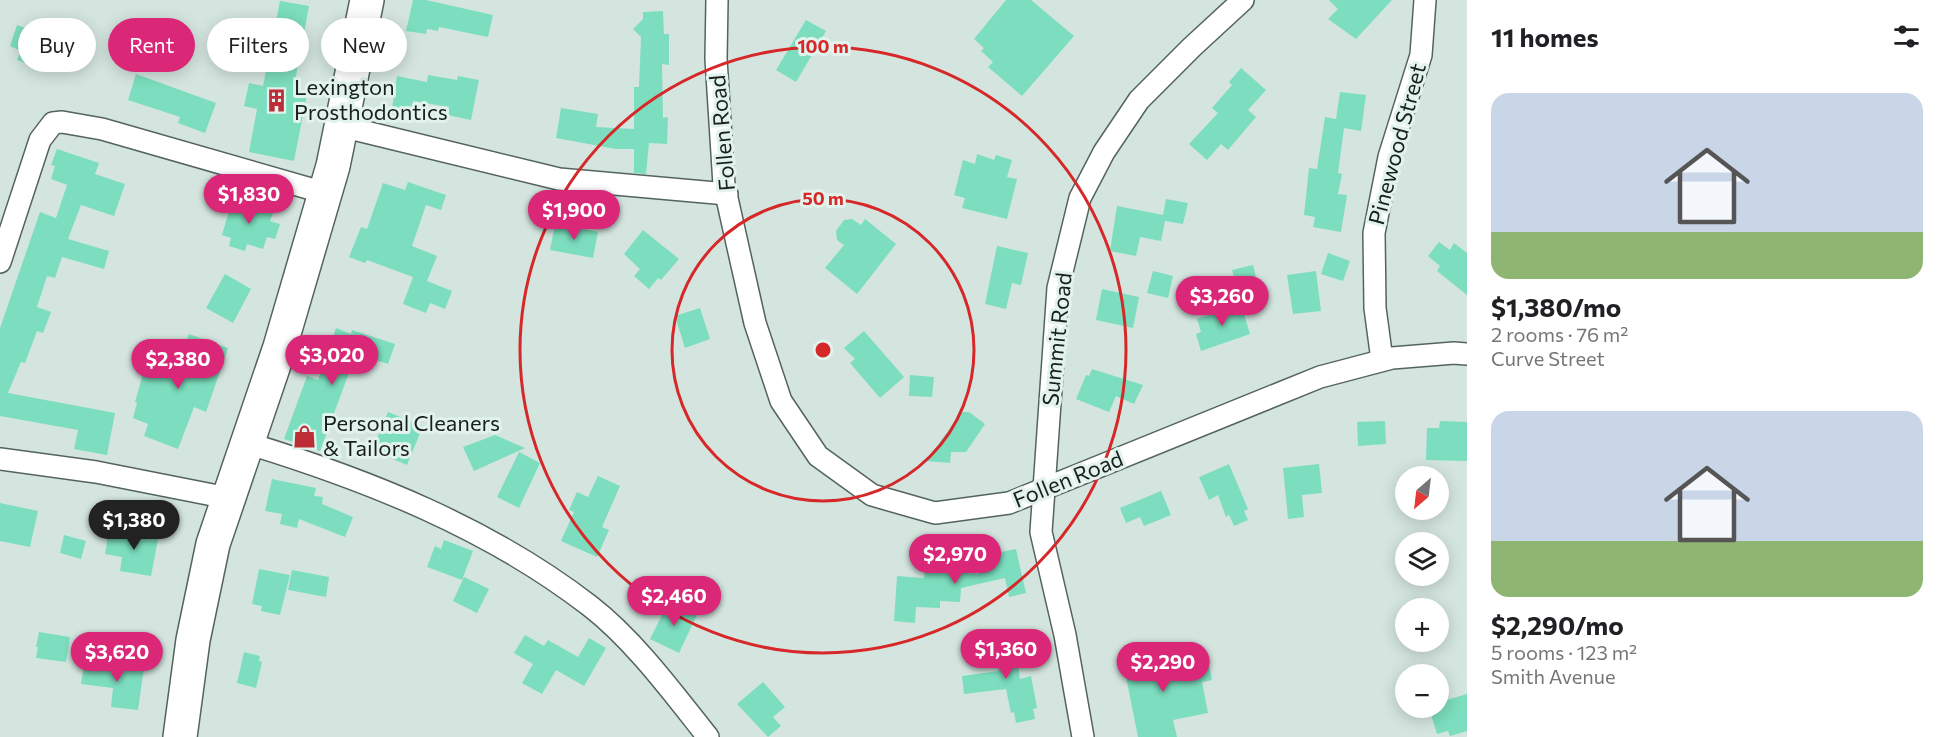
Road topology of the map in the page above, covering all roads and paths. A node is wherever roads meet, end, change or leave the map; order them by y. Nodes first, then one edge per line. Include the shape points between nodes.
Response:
1 (367, 0) edge
2 (717, 0) edge
3 (1243, 0) edge
4 (1425, 0) edge
5 (341, 126) junction
6 (325, 193) junction
7 (727, 194) junction
8 (0, 262) edge
9 (1467, 354) edge
10 (1382, 360) junction
11 (247, 443) junction
12 (0, 459) edge
13 (1044, 489) junction
14 (228, 498) junction
15 (180, 737) edge
16 (708, 737) edge
17 (1083, 737) edge

1 - 5 main road
2 - 7 street, Follen Road via 716,59
3 - 13 street, Summit Road via 1139,100 1104,152 1080,198 1058,288
4 - 10 street, Pinewood Street via 1421,55 1389,157 1374,233 1375,308
5 - 6 main road
5 - 7 street via 559,179
6 - 8 street via 102,129 53,123 40,140
6 - 11 main road
7 - 13 street, Follen Road via 755,323 781,401 818,456 872,495 934,513 1010,503
9 - 10 street, Follen Road
10 - 13 street, Follen Road via 1320,377
11 - 14 main road
11 - 16 street via 291,456 461,523 514,553 591,607 655,670
12 - 14 street via 96,472
13 - 17 street, Summit Road via 1041,532
14 - 15 main road via 213,544 193,640

